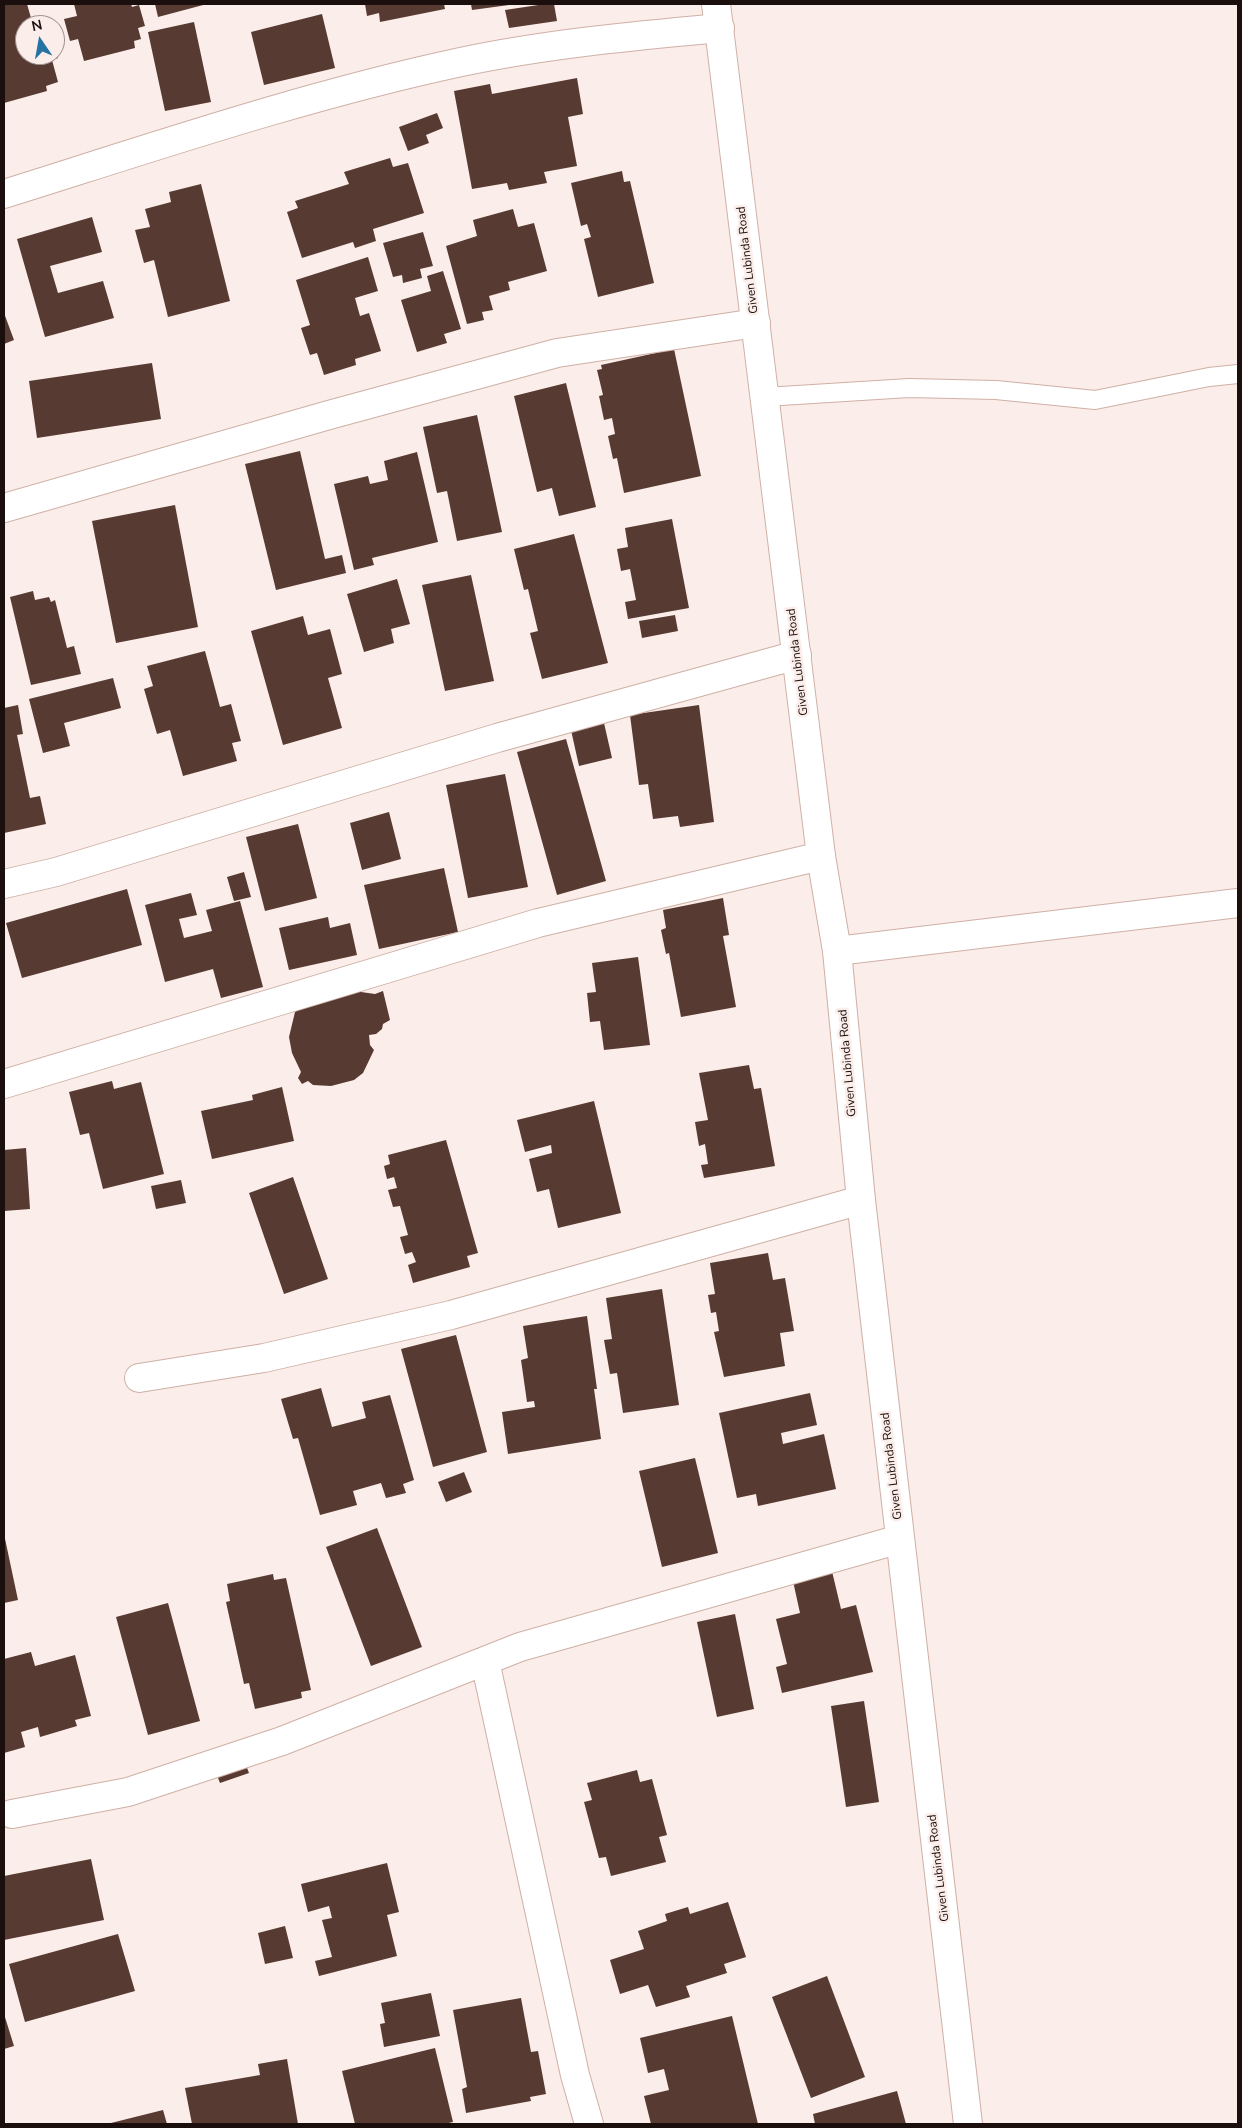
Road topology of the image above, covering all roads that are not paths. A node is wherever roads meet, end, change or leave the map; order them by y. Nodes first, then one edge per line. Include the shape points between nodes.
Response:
1 (718, 16) edge
2 (4, 194) edge
3 (756, 323) junction
4 (1238, 374) edge
5 (765, 397) junction
6 (4, 508) edge
7 (797, 655) junction
8 (821, 856) junction
9 (4, 884) edge
10 (1238, 904) edge
11 (838, 951) junction
12 (4, 1084) edge
13 (861, 1200) junction
14 (138, 1378) dead end
15 (900, 1539) junction
16 (485, 1661) junction
17 (12, 1814) dead end
18 (589, 2124) edge
19 (968, 2124) edge

1 - 2 street via 462,62 319,98
1 - 3 street, Given Lubinda Road
3 - 5 street, Given Lubinda Road
3 - 6 street via 557,353
4 - 5 lane via 1095,400 996,390 909,388
5 - 7 street, Given Lubinda Road
7 - 8 street, Given Lubinda Road
7 - 9 street via 506,735 56,872
8 - 11 street, Given Lubinda Road
8 - 12 street via 538,923
10 - 11 street
11 - 13 street, Given Lubinda Road
13 - 14 street via 452,1315 264,1358
13 - 15 street, Given Lubinda Road
15 - 16 street via 520,1648
15 - 19 street, Given Lubinda Road
16 - 17 street via 282,1741 128,1792
16 - 18 street via 575,2075

